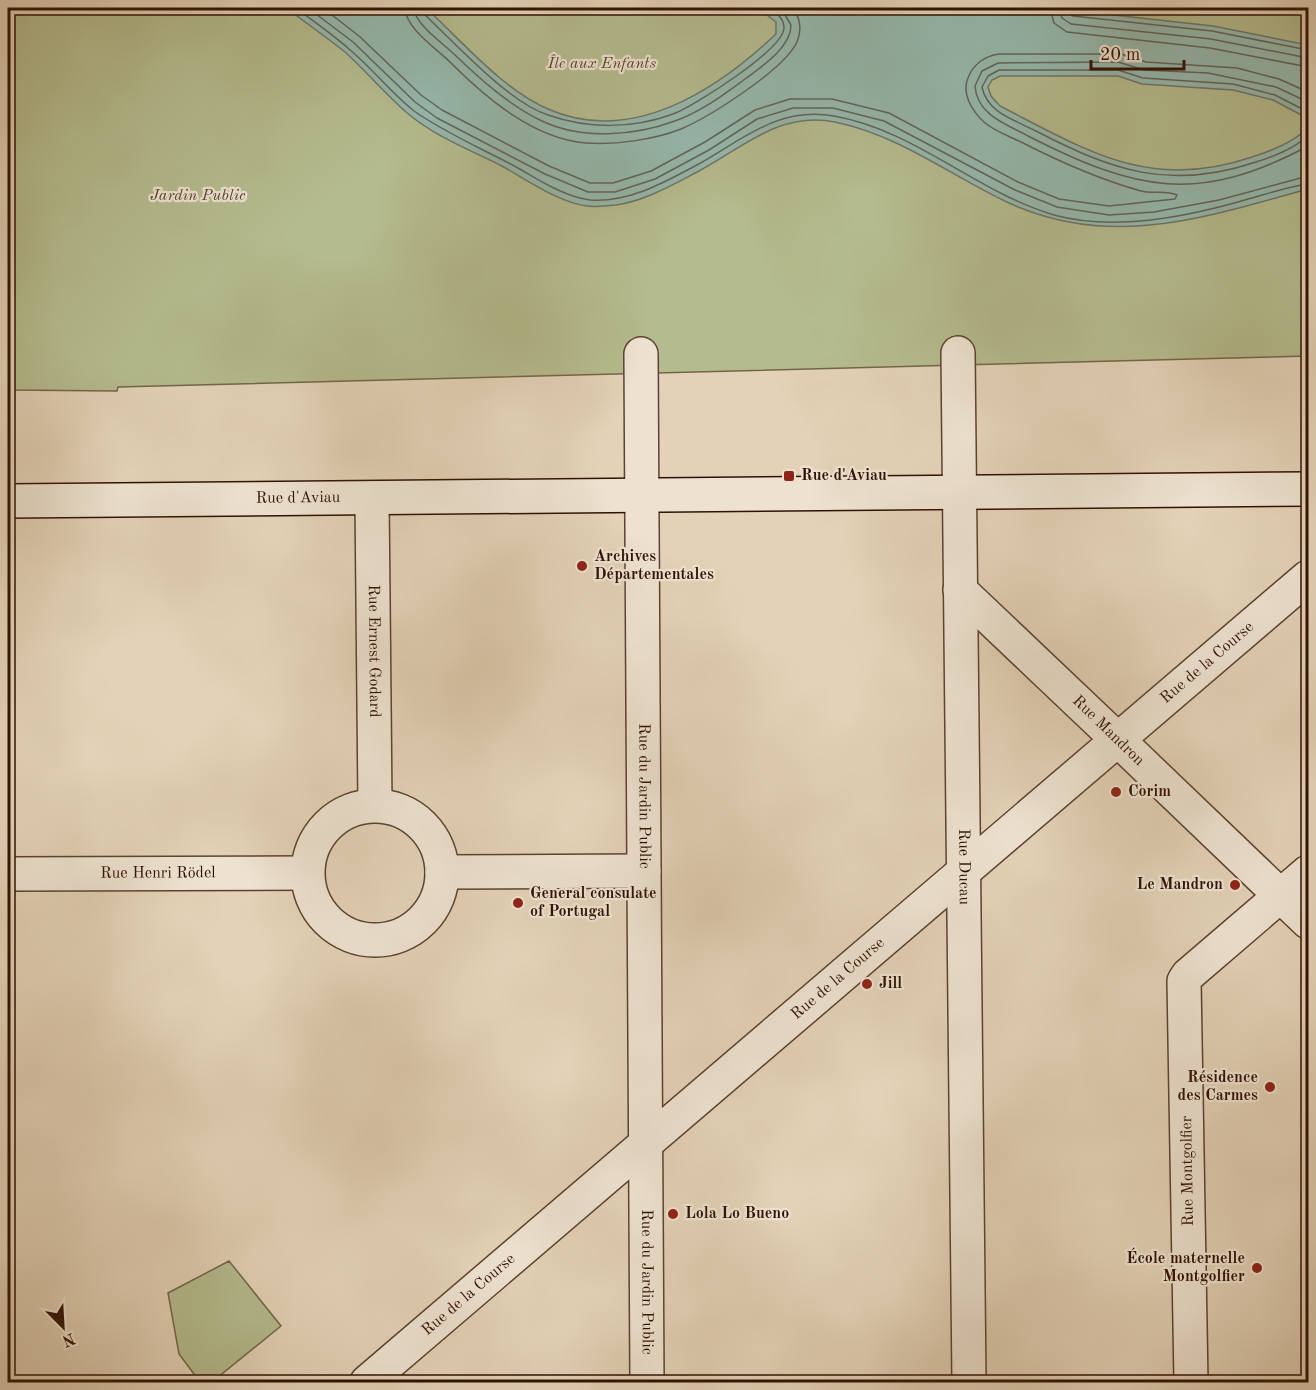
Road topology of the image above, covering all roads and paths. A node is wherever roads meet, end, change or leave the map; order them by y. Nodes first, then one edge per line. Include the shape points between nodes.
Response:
1 (958, 353) dead end
2 (641, 354) dead end
3 (1308, 489) edge
4 (959, 492) junction
5 (642, 494) junction
6 (372, 498) junction
7 (8, 501) edge
8 (1308, 577) edge
9 (960, 590) junction
10 (1118, 740) junction
11 (375, 805) junction
12 (442, 872) junction
13 (644, 872) junction
14 (963, 872) junction
15 (1308, 872) edge
16 (307, 873) junction
17 (8, 874) edge
18 (1280, 895) junction
19 (1308, 922) edge
20 (646, 1144) junction
21 (367, 1383) edge
22 (647, 1383) edge
23 (969, 1383) edge
24 (1191, 1383) edge

1 - 4 street, Rue Ducau
2 - 5 street, Rue du Jardin Public
3 - 4 street, Rue d'Aviau
4 - 5 street, Rue d'Aviau
4 - 9 street, Rue Ducau
5 - 6 street, Rue d'Aviau
5 - 13 street, Rue du Jardin Public
6 - 7 street, Rue d'Aviau
6 - 11 street, Rue Ernest Godard
8 - 10 street, Rue de la Course
9 - 10 street, Rue Mandron
9 - 14 street, Rue Ducau
10 - 14 street, Rue de la Course
10 - 18 street, Rue Mandron
11 - 12 street via 405,813 429,833 439,851
11 - 16 street via 335,818 320,833 310,852
12 - 13 street
12 - 16 street via 439,893 430,912 415,927 396,937 375,940 354,937 335,928 320,913 310,894
13 - 20 street, Rue du Jardin Public
14 - 20 street, Rue de la Course
14 - 23 street, Rue Ducau
15 - 18 street, Rue Montgolfier
16 - 17 street, Rue Henri Rödel
18 - 19 street, Rue Mandron
18 - 24 street, Rue Montgolfier via 1185,981
20 - 21 street, Rue de la Course
20 - 22 street, Rue du Jardin Public

